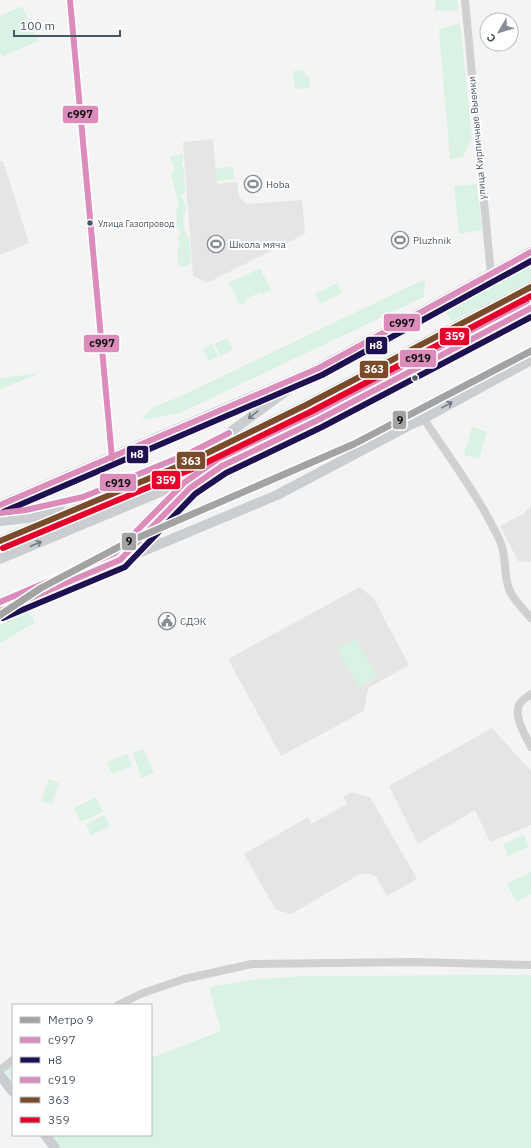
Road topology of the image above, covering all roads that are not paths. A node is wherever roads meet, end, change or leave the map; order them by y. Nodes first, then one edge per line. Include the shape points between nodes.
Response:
1 (70, 0) edge
2 (465, 0) edge
3 (531, 252) edge
4 (491, 275) junction
5 (531, 287) edge
6 (531, 308) edge
7 (531, 360) edge
8 (319, 368) junction
9 (424, 418) junction
10 (112, 458) junction
11 (193, 460) junction
12 (222, 466) junction
13 (0, 505) edge
14 (85, 505) junction
15 (0, 521) edge
16 (0, 541) edge
17 (0, 559) edge
18 (120, 560) junction
19 (0, 611) edge
20 (531, 618) edge
21 (531, 694) edge
22 (531, 747) edge
23 (531, 965) edge
24 (120, 1004) edge
25 (12, 1061) edge
26 (0, 1070) edge
27 (0, 1075) edge
28 (12, 1091) edge
29 (46, 1136) edge
30 (55, 1148) edge

1 - 10 street
2 - 4 street, улица Кирпичные Выемки
3 - 4 main road
4 - 8 main road
5 - 11 main road via 306,405
6 - 12 main road via 318,420
9 -> 7 main road
8 - 10 main road
8 -> 11 main road
9 - 18 main road via 277,495
9 - 20 street via 488,516 505,556 509,590
10 - 13 main road
11 - 14 main road
17 -> 12 main road
12 - 18 main road via 190,488
14 - 15 main road via 27,518
14 - 16 main road
18 - 19 main road
21 - 22 street via 521,702 518,710 520,723
23 - 24 street via 413,962 252,964 184,979
25 - 26 street
27 - 28 main road
29 - 30 main road

